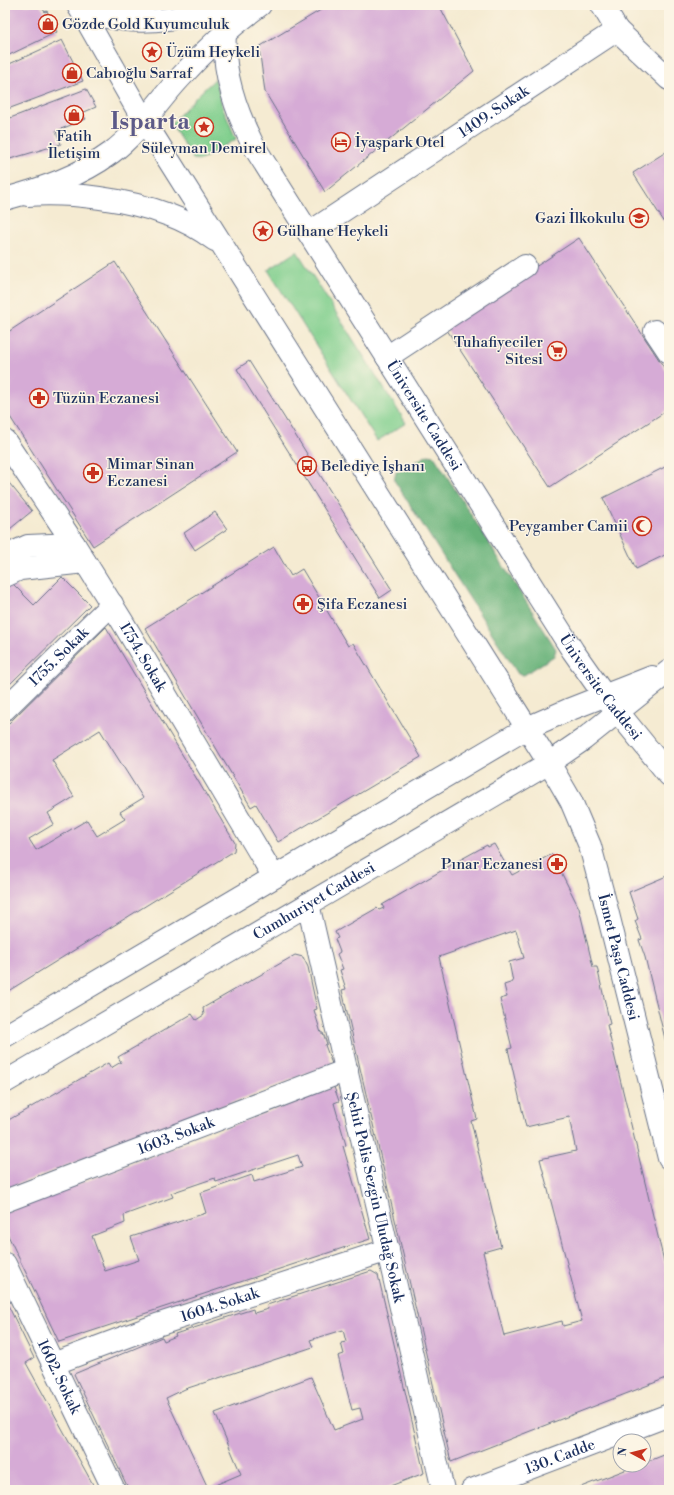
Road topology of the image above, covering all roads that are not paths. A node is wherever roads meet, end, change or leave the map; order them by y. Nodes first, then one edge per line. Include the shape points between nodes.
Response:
1 (232, 5) edge
2 (260, 5) edge
3 (602, 5) edge
4 (78, 6) edge
5 (618, 30) junction
6 (225, 34) junction
7 (669, 80) edge
8 (144, 121) junction
9 (12, 197) edge
10 (308, 233) junction
11 (220, 243) junction
12 (525, 266) dead end
13 (655, 331) dead end
14 (669, 352) edge
15 (387, 357) junction
16 (5, 441) edge
17 (79, 553) junction
18 (5, 559) edge
19 (5, 576) edge
20 (112, 604) junction
21 (669, 671) edge
22 (604, 696) junction
23 (5, 709) edge
24 (618, 713) junction
25 (527, 728) junction
26 (549, 763) junction
27 (669, 775) edge
28 (274, 877) junction
29 (308, 904) junction
30 (5, 1036) edge
31 (346, 1070) junction
32 (5, 1082) edge
33 (669, 1158) edge
34 (5, 1201) edge
35 (388, 1250) junction
36 (5, 1264) edge
37 (53, 1364) junction
38 (669, 1415) edge
39 (114, 1490) edge
40 (443, 1490) edge
41 (472, 1490) edge

1 - 4 street via 178,18 139,21 110,19
2 - 6 street
3 - 5 street
4 - 8 street
5 - 7 street
5 - 10 street, 1409. Sokak
6 - 8 street via 180,78
6 - 10 street, Üniversite Caddesi via 227,73 253,145
8 - 9 street via 120,145 97,162 67,178
8 - 11 street
9 - 11 street via 68,195 99,198 147,208 187,222
10 - 15 street, Üniversite Caddesi
11 - 25 street
12 - 15 street
13 - 14 street
15 - 22 street, Üniversite Caddesi
16 - 17 street, 1754. Sokak
17 - 18 street via 28,546
17 - 19 street via 20,569
17 - 20 street, 1754. Sokak
20 - 23 street, 1755. Sokak
20 - 28 street, 1754. Sokak
21 - 22 street
21 - 24 street, Cumhuriyet Caddesi
22 - 24 street, Üniversite Caddesi
22 - 25 street
24 - 26 street, Cumhuriyet Caddesi
24 - 27 street, Üniversite Caddesi
25 - 26 street
25 - 28 street
26 - 29 street, Cumhuriyet Caddesi
26 - 33 street, İsmet Paşa Caddesi via 571,801 590,846
28 - 30 street
29 - 31 street, Şehit Polis Sezgin Uludağ Sokak
29 - 32 street, Cumhuriyet Caddesi
31 - 34 street, 1603. Sokak
31 - 35 street, Şehit Polis Sezgin Uludağ Sokak
35 - 37 street, 1604. Sokak via 157,1325
35 - 40 street, Şehit Polis Sezgin Uludağ Sokak
36 - 37 street, 1602. Sokak
37 - 39 street, 1602. Sokak
38 - 41 street, 130. Cadde

